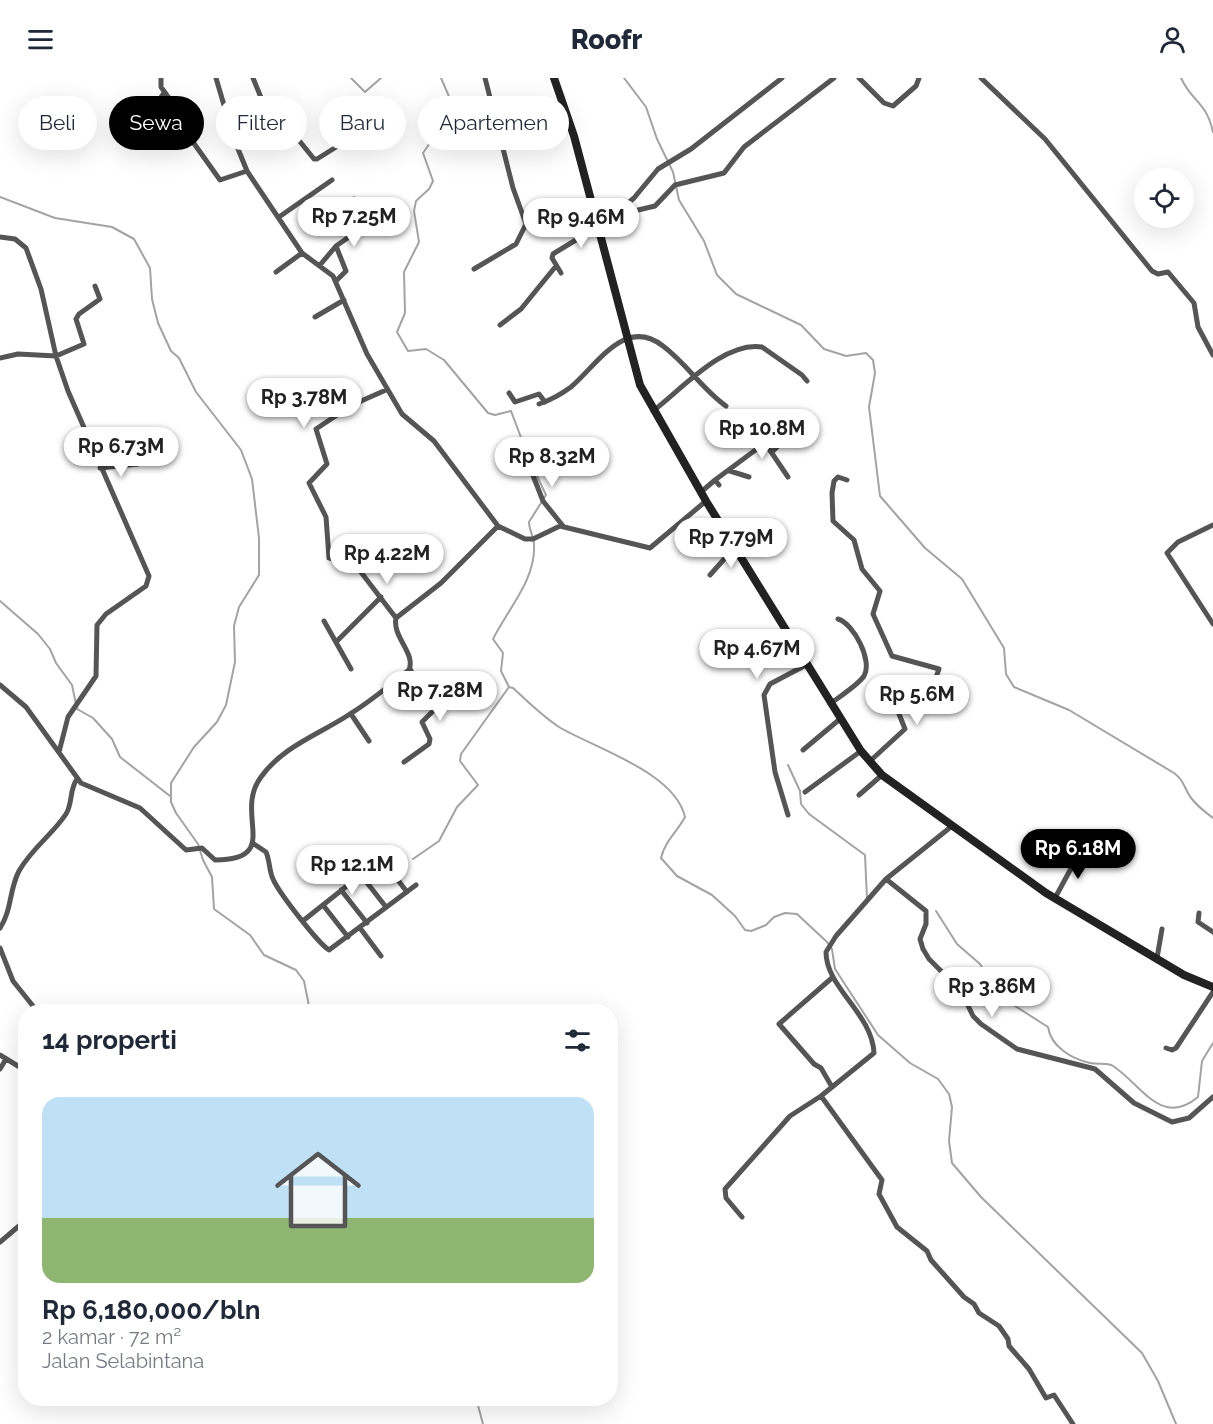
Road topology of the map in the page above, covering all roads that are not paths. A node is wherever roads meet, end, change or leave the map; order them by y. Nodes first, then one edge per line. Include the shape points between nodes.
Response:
1 (161, 78) edge
2 (216, 78) edge
3 (253, 78) edge
4 (485, 78) edge
5 (554, 78) edge
6 (782, 78) edge
7 (834, 78) edge
8 (860, 78) edge
9 (919, 78) edge
10 (981, 78) edge
11 (164, 93) junction
12 (162, 96) edge
13 (490, 96) edge
14 (332, 150) edge
15 (503, 150) edge
16 (247, 171) junction
17 (332, 180) dead end
18 (354, 199) dead end
19 (591, 201) junction
20 (279, 217) junction
21 (526, 224) junction
22 (599, 227) junction
23 (0, 237) edge
24 (601, 237) junction
25 (336, 246) junction
26 (302, 253) junction
27 (320, 266) junction
28 (556, 266) junction
29 (474, 269) dead end
30 (276, 272) dead end
31 (561, 273) dead end
32 (336, 281) junction
33 (95, 286) dead end
34 (344, 300) junction
35 (315, 316) dead end
36 (500, 325) dead end
37 (627, 337) junction
38 (1213, 355) edge
39 (56, 356) junction
40 (0, 358) edge
41 (695, 378) junction
42 (807, 381) dead end
43 (386, 390) junction
44 (509, 393) dead end
45 (545, 402) junction
46 (539, 404) dead end
47 (726, 406) dead end
48 (653, 411) junction
49 (774, 439) dead end
50 (523, 450) dead end
51 (772, 452) junction
52 (138, 464) dead end
53 (100, 468) junction
54 (730, 471) junction
55 (749, 477) dead end
56 (788, 477) dead end
57 (847, 480) dead end
58 (701, 492) junction
59 (706, 501) junction
60 (1213, 525) edge
61 (498, 526) junction
62 (563, 526) junction
63 (735, 547) junction
64 (344, 553) dead end
65 (357, 567) dead end
66 (710, 575) dead end
67 (381, 597) junction
68 (396, 618) junction
69 (838, 619) dead end
70 (324, 621) dead end
71 (1213, 624) edge
72 (336, 642) junction
73 (807, 664) junction
74 (351, 669) dead end
75 (410, 669) junction
76 (916, 681) dead end
77 (0, 685) edge
78 (916, 692) junction
79 (830, 704) junction
80 (351, 714) junction
81 (840, 719) junction
82 (369, 741) dead end
83 (803, 750) dead end
84 (861, 751) junction
85 (59, 752) junction
86 (404, 762) dead end
87 (869, 762) junction
88 (882, 775) junction
89 (77, 779) junction
90 (805, 792) dead end
91 (859, 795) dead end
92 (788, 815) dead end
93 (952, 826) junction
94 (254, 844) junction
95 (1081, 850) dead end
96 (361, 875) junction
97 (886, 879) junction
98 (416, 885) dead end
99 (341, 890) junction
100 (407, 892) junction
101 (1055, 898) junction
102 (323, 905) junction
103 (386, 908) junction
104 (1199, 913) dead end
105 (304, 920) junction
106 (367, 923) junction
107 (0, 928) edge
108 (360, 928) junction
109 (1162, 929) dead end
110 (1213, 932) edge
111 (348, 937) junction
112 (0, 948) edge
113 (381, 956) dead end
114 (1157, 958) junction
115 (833, 977) junction
116 (1213, 988) edge
117 (31, 1004) edge
118 (1166, 1048) dead end
119 (0, 1055) edge
120 (6, 1059) junction
121 (18, 1066) edge
122 (0, 1070) edge
123 (832, 1087) junction
124 (821, 1096) junction
125 (1213, 1097) edge
126 (742, 1217) dead end
127 (18, 1227) edge
128 (0, 1242) edge
129 (1073, 1424) edge

1 - 11 street
2 - 16 street
3 - 14 street via 264,105 314,159
4 - 13 street
5 - 19 street
6 - 22 street via 691,149 658,169 634,198
7 - 24 street via 744,147 728,170 675,186 655,206 634,211
8 - 9 street via 891,106 916,86
10 - 38 street via 1051,147 1149,268 1175,277 1196,306 1198,327
11 - 12 street
11 - 16 street via 220,180
15 - 21 street
16 - 20 street
17 - 20 street
18 - 25 street via 341,221 349,237
19 - 21 street via 547,212
19 - 22 street
20 - 26 street
21 - 29 street via 516,244
22 - 24 street
22 - 28 street via 552,255
23 - 39 street via 15,239 26,248 41,290
24 - 37 street
25 - 27 street
25 - 32 street via 346,270
26 - 27 street
26 - 30 street
27 - 32 street
28 - 31 street
28 - 36 street via 521,309
32 - 34 street
33 - 39 street via 100,299 76,319 85,342
34 - 35 street
34 - 43 street
37 - 41 street via 643,336 659,342
37 - 45 street via 609,349 571,387
37 - 48 street via 638,379
39 - 40 street via 18,354
39 - 53 street
41 - 42 street via 722,355 756,346 779,358
41 - 47 street
41 - 48 street
43 - 61 street via 406,420 434,441
43 - 64 street via 352,405 316,429 327,464 309,483 326,517 329,558 335,560
44 - 45 street via 515,402 539,394
45 - 46 street
48 - 58 street
49 - 51 street via 777,447
50 - 62 street via 543,501
51 - 54 street via 765,444
51 - 56 street
52 - 53 street
53 - 85 street via 131,531 149,582 97,625 96,676 68,717
54 - 55 street
54 - 58 street
57 - 78 street via 840,477 834,481 832,518 854,540 862,569 880,591 873,614 889,650 898,659 939,669 935,680
58 - 59 street
59 - 62 street via 650,548
59 - 63 street
60 - 71 street via 1169,548 1167,555
61 - 62 street via 525,539
61 - 68 street via 441,583
63 - 66 street
63 - 73 street
65 - 67 street
67 - 68 street
67 - 72 street
68 - 75 street via 395,628 410,659
69 - 79 street via 853,628 866,668 863,677
70 - 72 street
72 - 74 street
73 - 79 street
73 - 92 street via 770,684 764,695 776,772
75 - 80 street
75 - 86 street via 434,710 422,722 429,744
76 - 78 street
77 - 85 street via 26,707
78 - 87 street via 897,709 905,729
79 - 81 street
80 - 82 street
80 - 94 street via 294,746 261,776 250,805
81 - 83 street
81 - 84 street
84 - 87 street
84 - 90 street
85 - 89 street
87 - 88 street
88 - 91 street
88 - 93 street
89 - 94 street via 147,812 186,850 202,848 218,860 246,853
89 - 107 street via 67,811 18,873 9,911
93 - 97 street
93 - 101 street
94 - 105 street via 265,850 276,886
95 - 101 street
96 - 99 street
96 - 100 street via 383,856
96 - 103 street
97 - 115 street via 829,946 826,960
97 - 125 street via 926,911 920,939 925,955 961,991 973,1016 1002,1041 1017,1049 1095,1069 1134,1103 1172,1122 1189,1118
98 - 100 street
99 - 102 street
99 - 106 street
100 - 103 street
101 - 114 street
102 - 105 street
102 - 111 street
103 - 106 street
104 - 110 street via 1198,922
105 - 111 street via 329,950
106 - 108 street
108 - 111 street
108 - 113 street
109 - 114 street
112 - 117 street via 13,981
114 - 116 street
115 - 123 street via 858,1010 875,1051
115 - 123 street via 778,1024 821,1068
116 - 118 street via 1176,1048
119 - 120 street
120 - 121 street
120 - 122 street
123 - 124 street
124 - 126 street via 790,1116 725,1189 726,1198
124 - 129 street via 882,1180 879,1194 897,1227 927,1251 979,1313 999,1326 1041,1392 1046,1398 1053,1395
127 - 128 street

